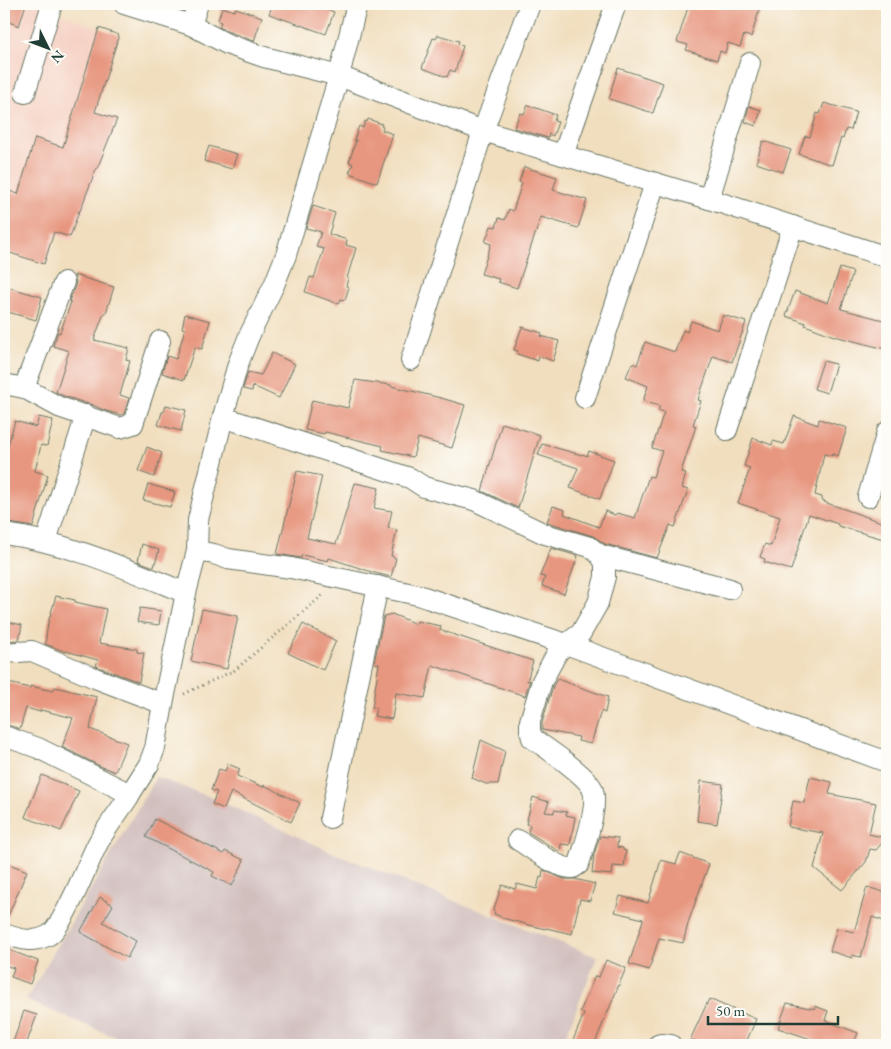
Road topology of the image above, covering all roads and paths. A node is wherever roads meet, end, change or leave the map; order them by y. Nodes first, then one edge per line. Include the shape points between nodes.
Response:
1 (52, 4) edge
2 (124, 4) edge
3 (198, 4) edge
4 (357, 4) edge
5 (530, 4) edge
6 (616, 4) edge
7 (191, 25) junction
8 (750, 63) dead end
9 (339, 76) junction
10 (25, 93) dead end
11 (483, 131) junction
12 (563, 155) junction
13 (655, 183) junction
14 (709, 199) junction
15 (793, 226) junction
16 (887, 257) edge
17 (64, 282) dead end
18 (160, 341) dead end
19 (411, 360) dead end
20 (4, 384) edge
21 (24, 388) junction
22 (585, 398) dead end
23 (86, 415) junction
24 (223, 416) junction
25 (727, 430) dead end
26 (887, 432) edge
27 (868, 496) dead end
28 (4, 534) edge
29 (46, 541) junction
30 (197, 551) junction
31 (600, 555) junction
32 (342, 579) junction
33 (378, 586) junction
34 (730, 590) dead end
35 (186, 593) junction
36 (566, 644) junction
37 (4, 653) edge
38 (163, 704) junction
39 (4, 736) edge
40 (887, 762) edge
41 (130, 794) junction
42 (330, 818) dead end
43 (518, 840) dead end
44 (4, 934) edge
45 (658, 1045) edge
46 (671, 1045) edge

1 - 10 street
2 - 7 street
3 - 7 street
4 - 9 street
5 - 11 street
6 - 12 street
7 - 9 street via 227,44 264,57
8 - 14 street
9 - 11 street
9 - 24 street via 286,255 238,364
11 - 12 street
11 - 19 street
12 - 13 street
13 - 14 street
13 - 22 street
14 - 15 street
15 - 16 street
15 - 25 street
17 - 21 street
18 - 23 street via 133,424 120,428
20 - 21 street
21 - 23 street via 59,407
23 - 29 street
24 - 30 street via 198,520
24 - 31 street via 410,478 424,487 474,500 545,534 590,547
26 - 27 street
28 - 29 street
29 - 35 street
30 - 32 street
30 - 35 street
31 - 34 street
31 - 36 street via 605,563 605,577 598,603 581,633
32 - 33 street
32 - 38 path via 234,670
33 - 36 street via 418,595
33 - 42 street
35 - 38 street
36 - 40 street
36 - 43 street via 557,653 542,681 530,730 532,738 584,778 592,789 593,814 578,864 573,868 565,868
37 - 38 street via 32,651
38 - 41 street via 155,748
39 - 41 street via 38,748
41 - 44 street via 98,842 61,920 51,934 24,940
45 - 46 street

